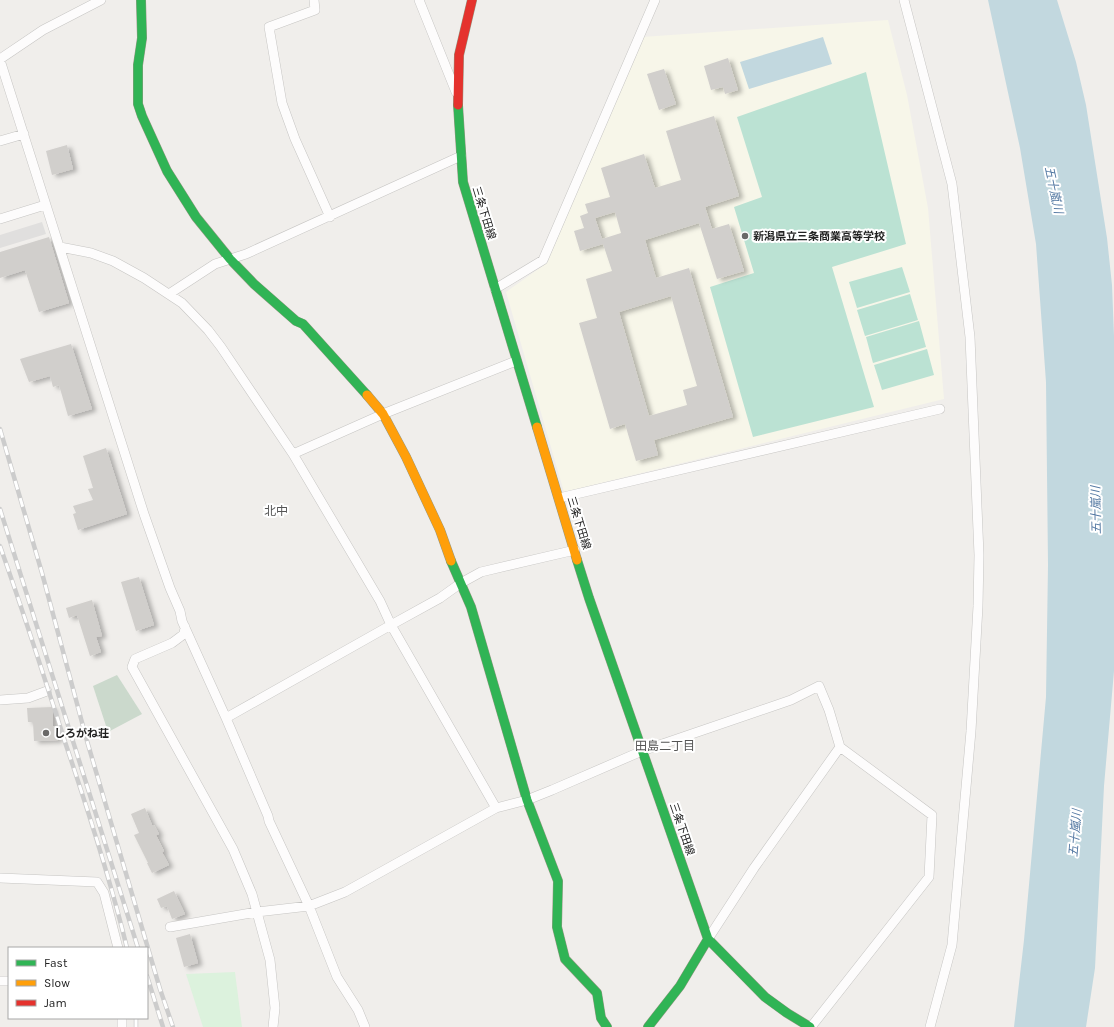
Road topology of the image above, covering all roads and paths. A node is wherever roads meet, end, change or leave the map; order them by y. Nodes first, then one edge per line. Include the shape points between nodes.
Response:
1 (101, 0) edge
2 (141, 0) edge
3 (314, 0) edge
4 (420, 0) edge
5 (472, 0) edge
6 (655, 0) edge
7 (904, 0) edge
8 (0, 59) edge
9 (457, 95) junction
10 (24, 134) junction
11 (0, 141) edge
12 (461, 156) junction
13 (45, 205) junction
14 (330, 217) junction
15 (0, 219) edge
16 (60, 247) junction
17 (230, 259) junction
18 (494, 289) junction
19 (169, 294) junction
20 (516, 361) junction
21 (940, 409) dead end
22 (383, 414) junction
23 (293, 454) junction
24 (559, 498) junction
25 (575, 550) junction
26 (461, 583) junction
27 (391, 625) junction
28 (185, 627) junction
29 (47, 691) dead end
30 (0, 700) edge
31 (226, 718) junction
32 (840, 747) junction
33 (642, 751) junction
34 (527, 800) junction
35 (496, 808) junction
36 (0, 878) edge
37 (309, 906) junction
38 (257, 912) junction
39 (170, 927) dead end
40 (708, 939) junction
41 (118, 947) edge
42 (272, 1027) edge
43 (365, 1027) edge
44 (607, 1027) edge
45 (648, 1027) edge
46 (811, 1027) edge
47 (930, 1027) edge

1 - 8 street via 43,30
2 - 17 street via 142,38 138,65 138,104 142,116 167,171 196,217
3 - 14 street via 315,10 269,27 282,103
4 - 9 street
5 - 9 street, 三条下田線 via 459,55
6 - 18 street via 543,260
7 - 47 street via 952,184 970,337 980,555 971,731 952,945
8 - 10 street
9 - 12 street, 三条下田線
10 - 11 street
10 - 13 street
12 - 14 street
12 - 18 street, 三条下田線 via 463,182
13 - 15 street
13 - 16 street
14 - 17 street
16 - 19 street via 91,253 113,261
16 - 28 street via 144,514
17 - 19 street via 215,264
17 - 22 street via 254,284 296,321 303,324
18 - 20 street, 三条下田線
19 - 23 street via 182,303 208,330
20 - 22 street
20 - 24 street, 三条下田線
21 - 24 street
22 - 23 street
22 - 26 street via 440,530
23 - 27 street
24 - 25 street, 三条下田線
25 - 26 street via 481,572
25 - 33 street, 三条下田線
26 - 27 street via 440,598
26 - 34 street via 471,607
27 - 31 street
27 - 35 street
28 - 31 street
28 - 38 street via 184,634 172,643 135,659 132,667 233,849
29 - 30 street via 28,698
31 - 37 street via 269,821
32 - 33 street via 830,710 819,686 791,700
32 - 40 street via 754,868
32 - 46 street via 932,815 929,877
33 - 34 street
33 - 40 street, 三条下田線
34 - 35 street
34 - 44 street via 558,881 556,927 565,959 597,992 601,1018
35 - 37 street via 345,892
36 - 41 street via 97,882 104,893
37 - 38 street
37 - 43 street via 337,977 358,1010
38 - 39 street
38 - 42 street via 270,960 275,1008
40 - 45 street via 680,986
40 - 46 street via 765,997

